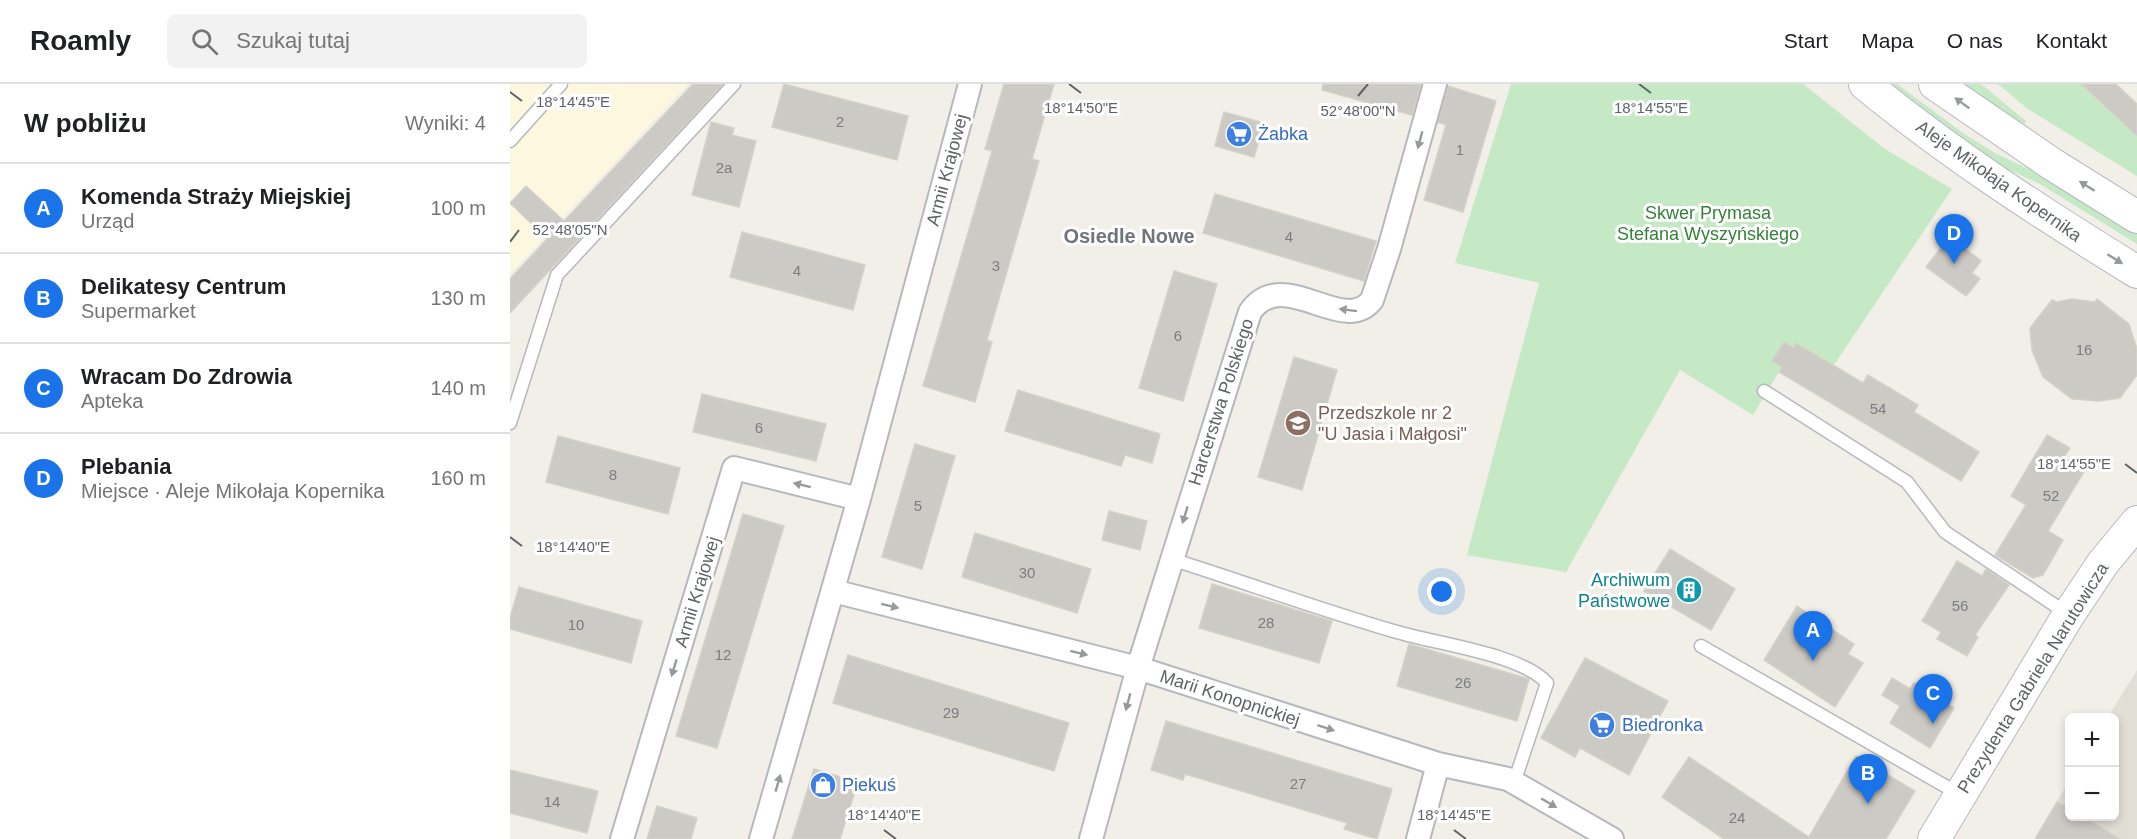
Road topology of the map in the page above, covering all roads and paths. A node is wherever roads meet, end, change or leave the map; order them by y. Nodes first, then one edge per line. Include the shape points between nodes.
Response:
1 (561, 84) edge
2 (734, 84) edge
3 (970, 84) edge
4 (1435, 84) edge
5 (1865, 84) edge
6 (1935, 84) edge
7 (510, 141) edge
8 (2137, 217) edge
9 (2137, 272) edge
10 (1764, 390) dead end
11 (510, 423) edge
12 (859, 499) junction
13 (2137, 522) edge
14 (1171, 559) junction
15 (833, 591) junction
16 (2069, 614) junction
17 (1701, 646) dead end
18 (1138, 668) junction
19 (1438, 764) junction
20 (1514, 783) junction
21 (1960, 795) junction
22 (622, 839) edge
23 (761, 839) edge
24 (1091, 839) edge
25 (1418, 839) edge
26 (1612, 839) edge
27 (1934, 839) edge

1 - 7 lane
2 - 11 lane via 557,276
3 - 12 street, Armii Krajowej
4 -> 14 street, Harcerstwa Polskiego via 1389,249 1367,307 1350,312 1278,294 1261,300 1250,312
5 -> 9 street, Aleje Mikołaja Kopernika via 2029,206
8 -> 6 street via 2034,153
10 - 16 lane via 1907,482 1945,532
12 - 15 street, Armii Krajowej
12 -> 22 street, Armii Krajowej via 734,468
13 - 16 street, Prezydenta Gabriela Narutowicza
14 - 18 street, Harcerstwa Polskiego
14 - 20 lane via 1398,633 1518,664 1538,673 1547,683
15 -> 18 street, Marii Konopnickiej
23 -> 15 street, Armii Krajowej
16 - 21 street, Prezydenta Gabriela Narutowicza
17 - 21 lane
18 -> 19 street, Marii Konopnickiej
18 -> 24 street, Harcerstwa Polskiego
19 - 20 street, Marii Konopnickiej
19 - 25 street
20 -> 26 street, Marii Konopnickiej
21 - 27 street, Prezydenta Gabriela Narutowicza

